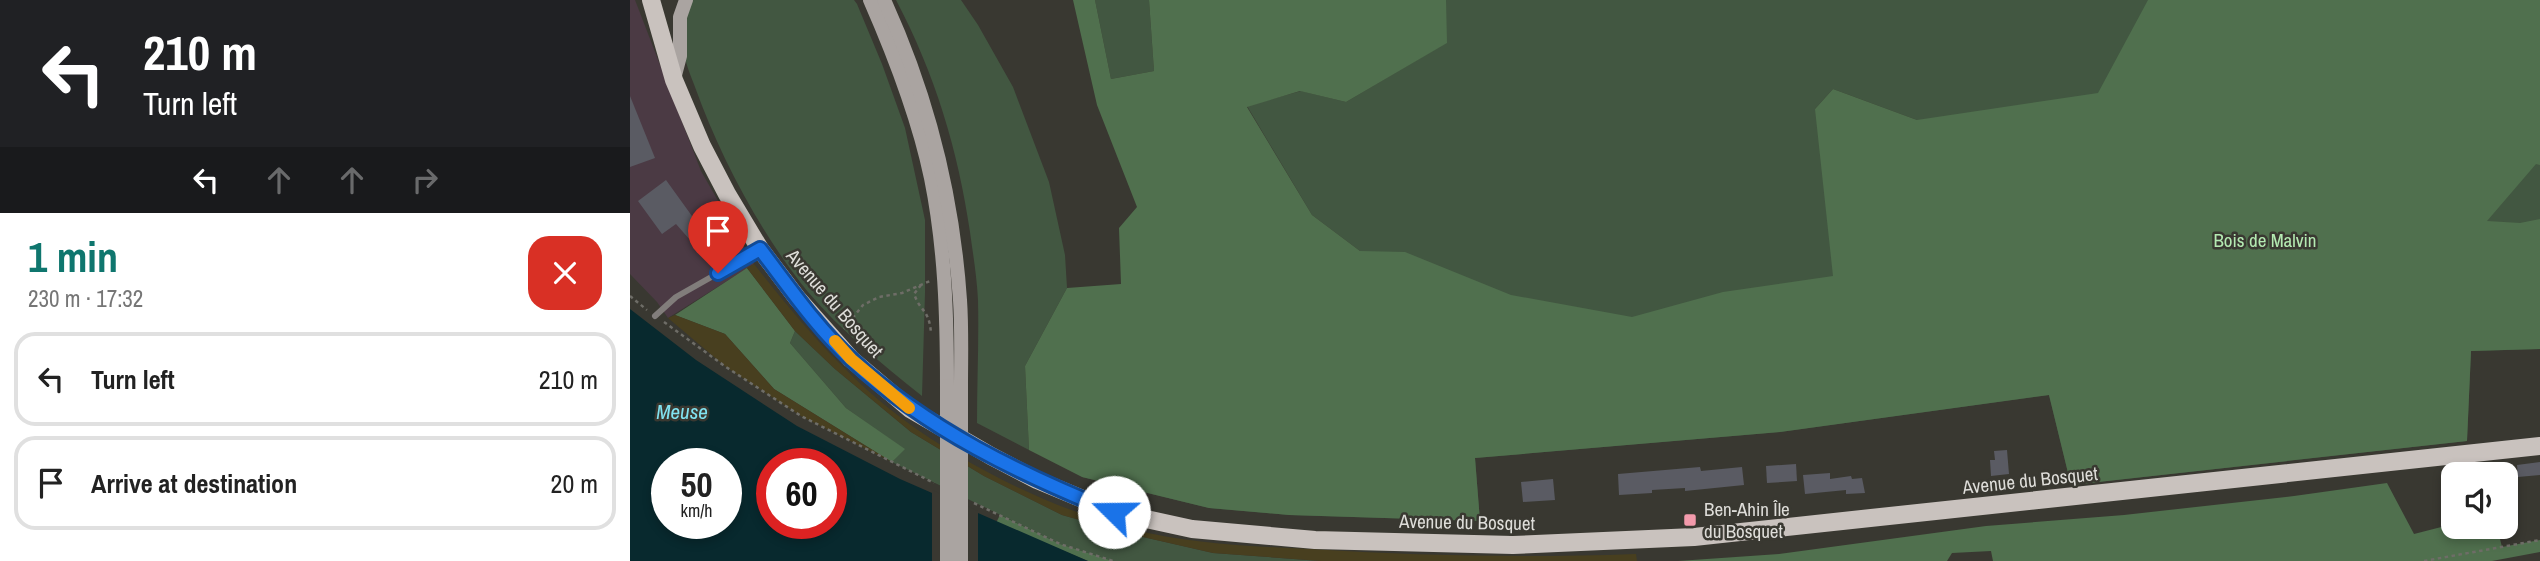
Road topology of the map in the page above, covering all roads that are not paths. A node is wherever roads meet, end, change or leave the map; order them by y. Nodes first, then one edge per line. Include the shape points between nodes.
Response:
1 (651, 0) edge
2 (686, 0) edge
3 (870, 0) edge
4 (884, 0) edge
5 (674, 80) junction
6 (760, 249) junction
7 (655, 316) road end
8 (954, 386) junction
9 (2540, 446) edge
10 (947, 561) edge
11 (961, 561) edge

1 - 5 main road, Avenue du Bosquet
2 - 5 main road
3 - 8 main road via 890,45 930,177
4 - 8 main road via 925,108 951,215 961,303
5 - 6 main road, Avenue du Bosquet via 702,146
6 - 7 lane via 676,298
6 - 9 main road, Avenue du Bosquet via 851,359 910,409 1037,480 1114,512 1192,529 1315,540 1513,545 1694,537
8 - 10 main road, bridge
8 - 11 main road, bridge

